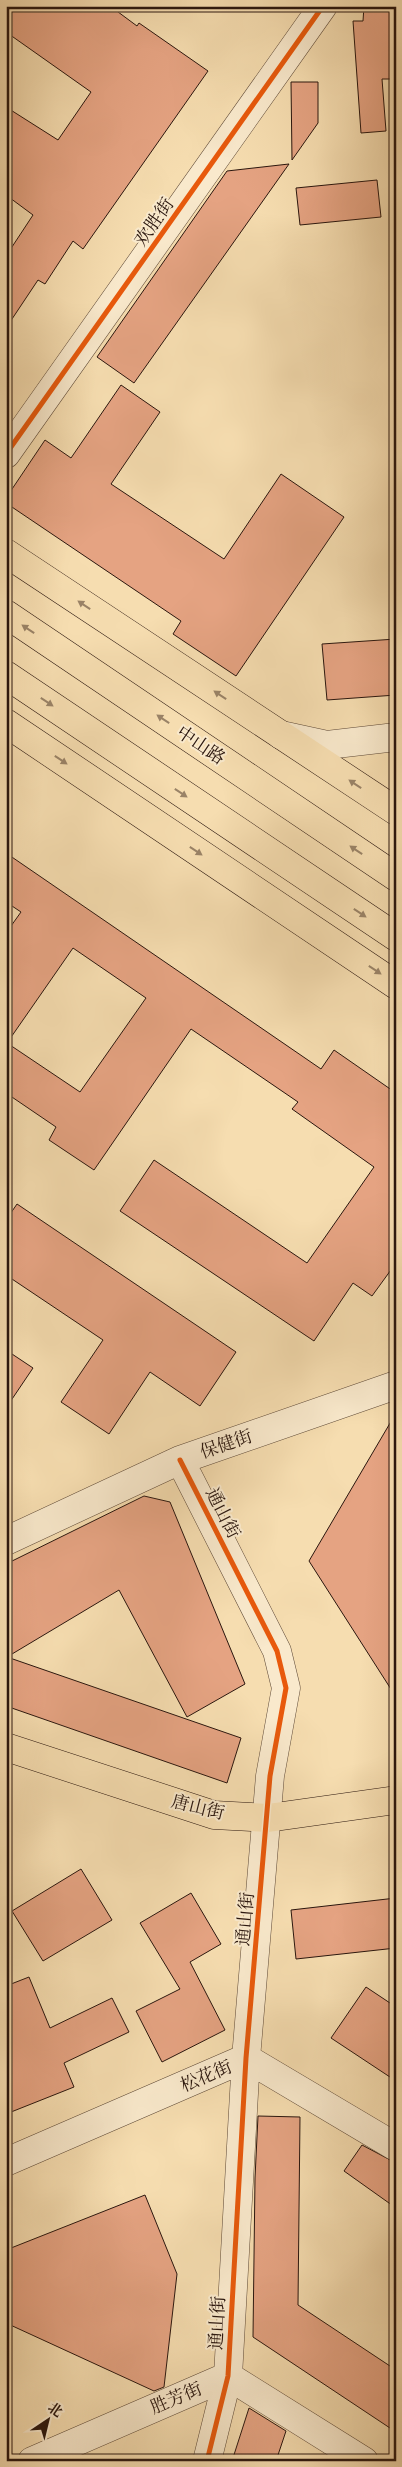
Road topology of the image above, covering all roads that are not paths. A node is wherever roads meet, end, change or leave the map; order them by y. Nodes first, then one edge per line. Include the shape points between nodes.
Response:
1 (323, 6) edge
2 (6, 454) edge
3 (6, 552) edge
4 (6, 614) edge
5 (6, 675) edge
6 (6, 723) edge
7 (280, 735) junction
8 (396, 737) edge
9 (396, 811) edge
10 (396, 877) edge
11 (396, 937) edge
12 (396, 985) edge
13 (395, 1384) edge
14 (180, 1460) junction
15 (6, 1541) edge
16 (6, 1747) edge
17 (396, 1800) edge
18 (268, 1818) junction
19 (246, 2058) junction
20 (396, 2147) edge
21 (6, 2162) edge
22 (228, 2376) junction
23 (32, 2461) edge
24 (206, 2461) edge
25 (364, 2461) edge

1 - 2 street, 欢胜街
7 -> 3 main road
10 -> 4 main road, 中山路
5 -> 11 main road
6 -> 12 main road
7 - 8 street via 327,745
9 -> 7 main road
13 - 14 street, 保健街
14 - 15 street, 保健街
14 - 18 street, 通山街 via 277,1651 286,1688 270,1776
16 - 18 main road, 唐山街 via 214,1815
17 - 18 main road, 唐山街
18 - 19 street, 通山街
19 - 20 street, 松花街
19 - 21 street, 松花街
19 - 22 street, 通山街
22 - 23 street, 胜芳街
22 - 24 street, 通山街
22 - 25 street

